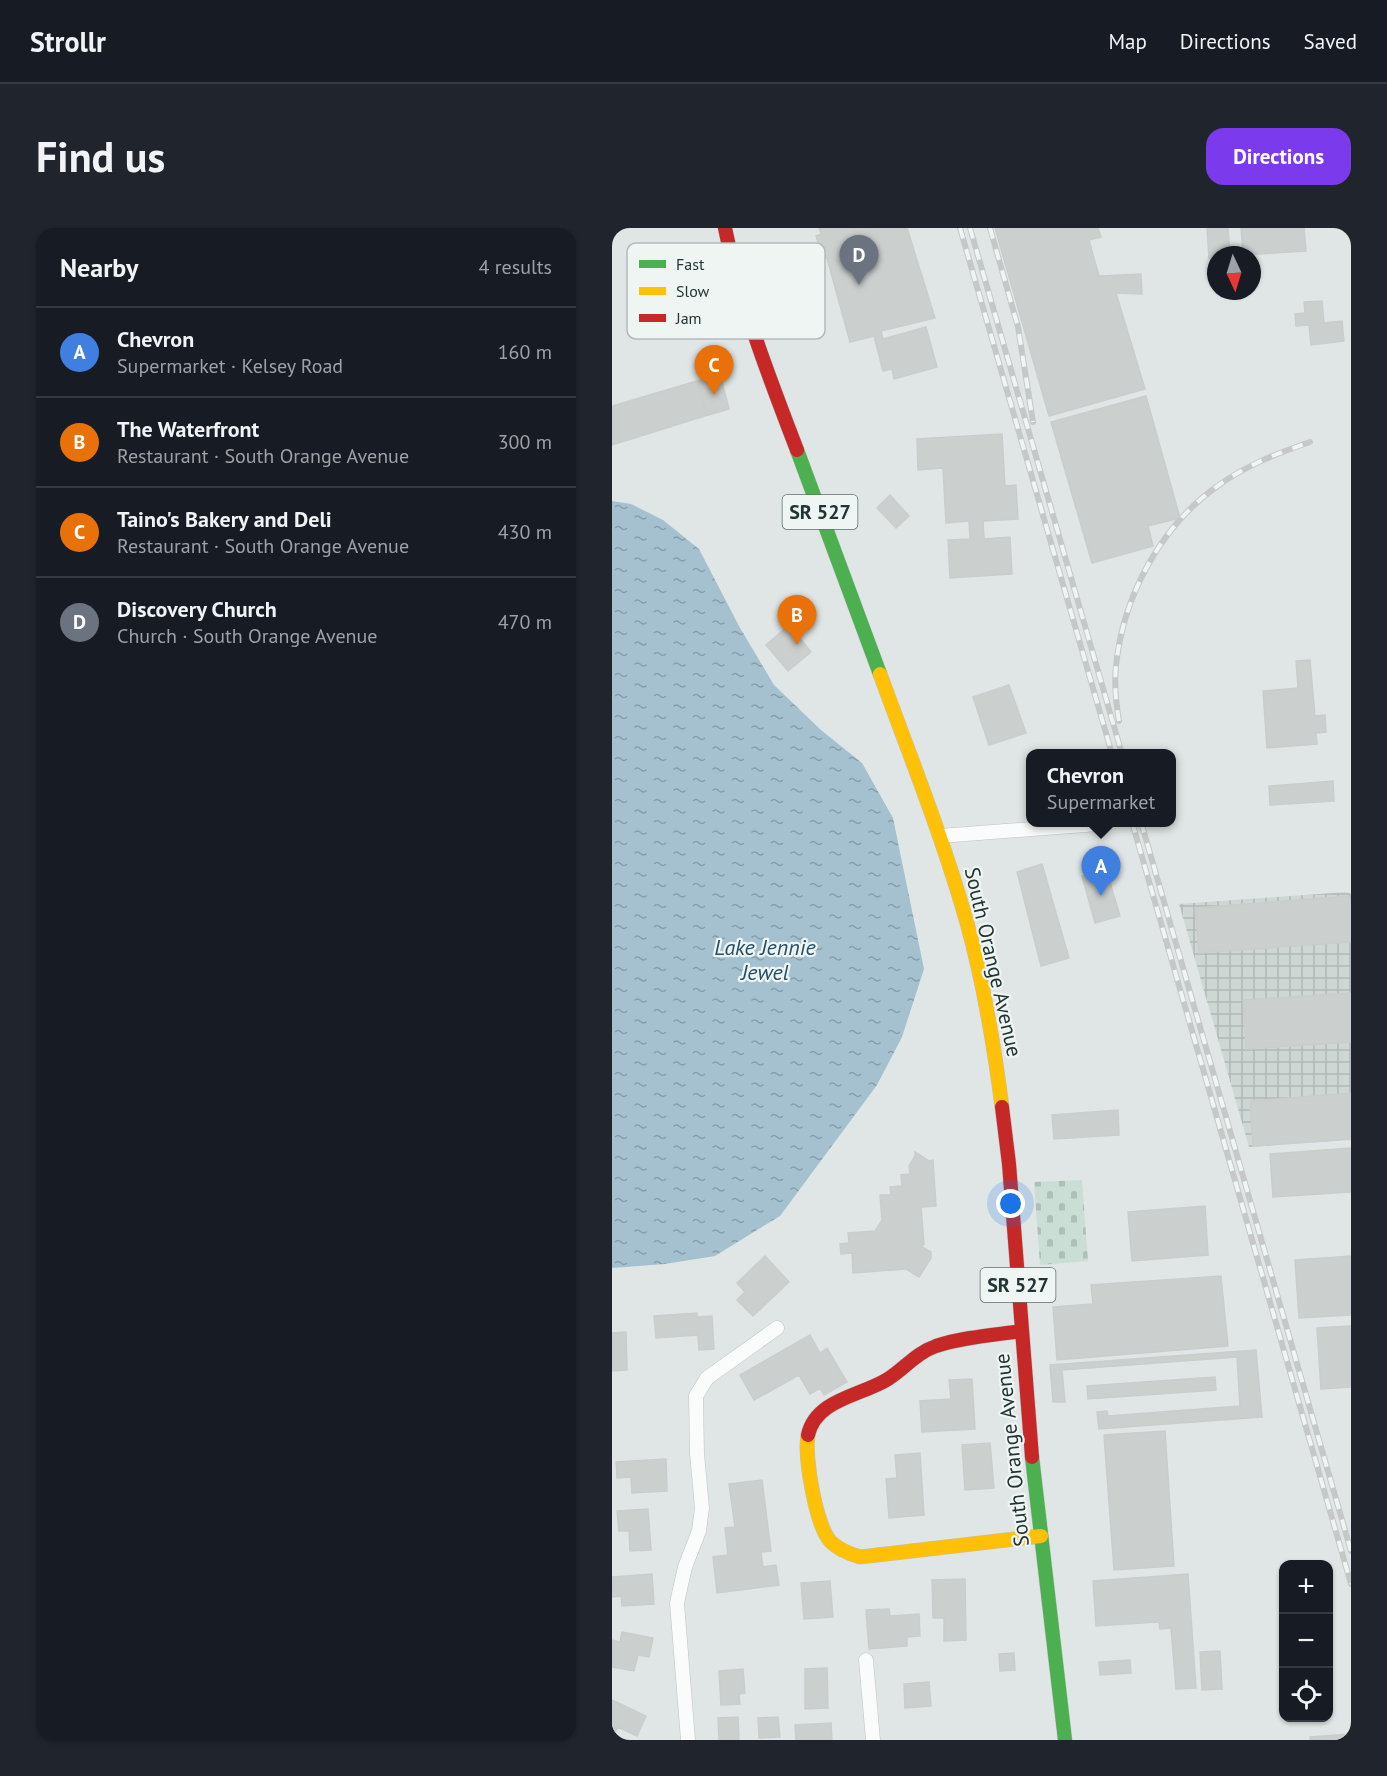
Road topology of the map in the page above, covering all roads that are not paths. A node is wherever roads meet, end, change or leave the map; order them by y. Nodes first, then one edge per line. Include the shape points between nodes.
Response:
1 (725, 228) edge
2 (728, 243) edge
3 (755, 339) edge
4 (1058, 827) edge
5 (940, 836) junction
6 (777, 1328) dead end
7 (1022, 1331) junction
8 (1041, 1536) junction
9 (866, 1660) dead end
10 (688, 1740) edge
11 (873, 1740) edge
12 (1065, 1740) edge

1 - 2 main road, South Orange Avenue / SR 527
3 - 5 main road, South Orange Avenue / SR 527
4 - 5 street
5 - 7 main road, South Orange Avenue / SR 527 via 967,923 993,1040 1009,1164
6 - 10 street via 707,1378 696,1396 702,1508 677,1603
7 - 8 main road, South Orange Avenue / SR 527
7 - 8 main road via 929,1348 886,1380 824,1411 809,1430 807,1449 823,1534 847,1554 860,1557
8 - 12 main road, South Orange Avenue / SR 527
9 - 11 street

